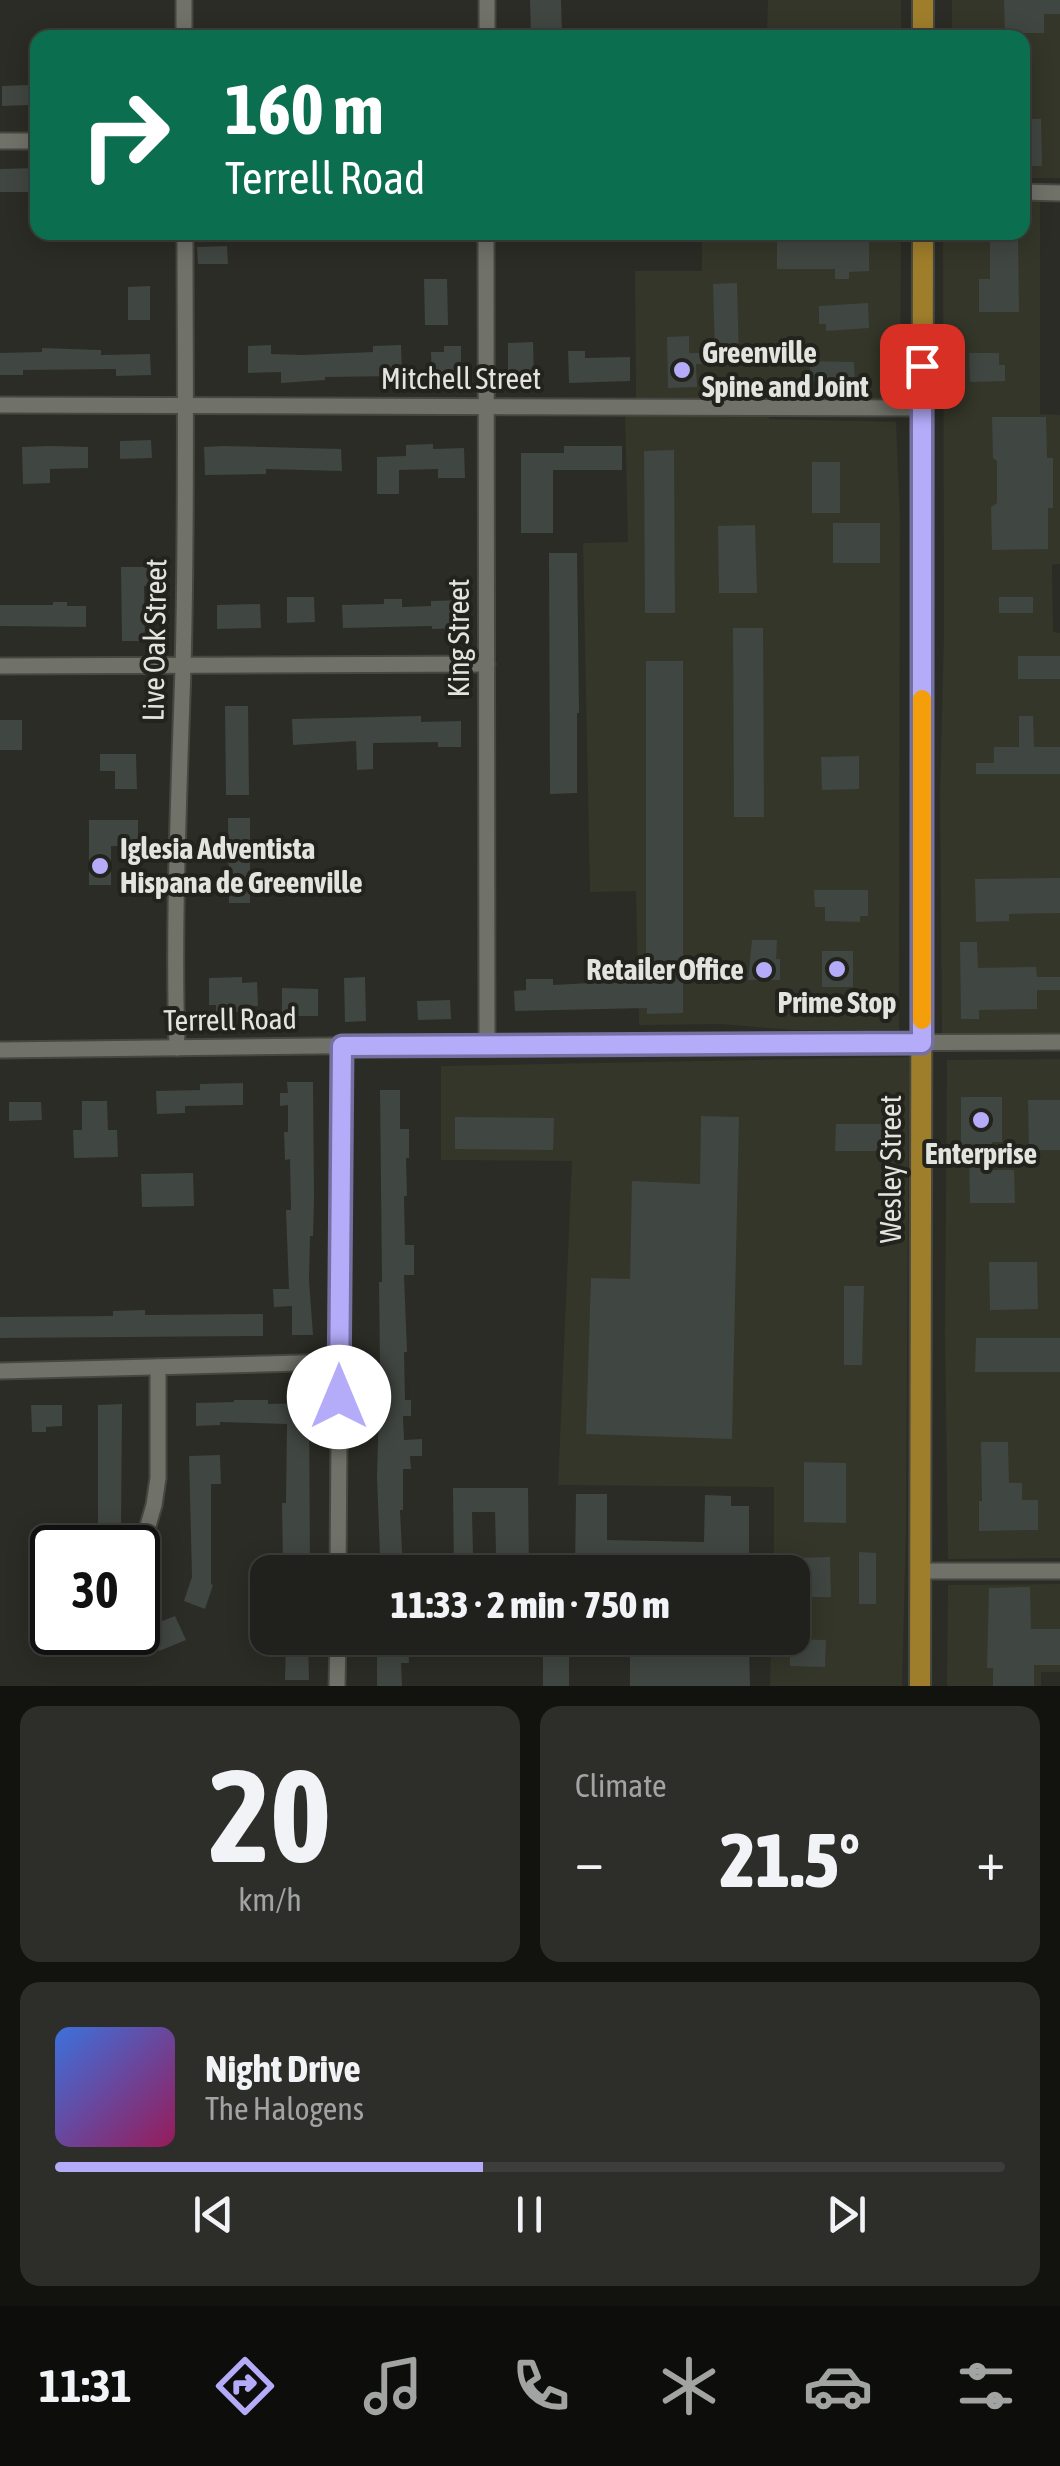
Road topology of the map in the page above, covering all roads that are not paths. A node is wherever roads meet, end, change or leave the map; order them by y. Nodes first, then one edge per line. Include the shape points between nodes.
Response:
1 (184, 0) edge
2 (487, 0) edge
3 (923, 0) edge
4 (184, 30) edge
5 (487, 30) edge
6 (923, 30) edge
7 (30, 140) edge
8 (0, 141) edge
9 (1030, 192) edge
10 (1060, 192) edge
11 (185, 240) edge
12 (486, 240) edge
13 (923, 240) edge
14 (0, 405) edge
15 (186, 405) junction
16 (486, 406) junction
17 (922, 408) junction
18 (183, 664) junction
19 (487, 664) junction
20 (0, 666) edge
21 (1060, 1042) edge
22 (922, 1043) junction
23 (486, 1044) junction
24 (342, 1046) junction
25 (178, 1048) junction
26 (0, 1050) edge
27 (339, 1362) junction
28 (158, 1367) junction
29 (0, 1371) edge
30 (148, 1525) edge
31 (338, 1555) edge
32 (1060, 1571) edge
33 (921, 1572) junction
34 (338, 1655) edge
35 (337, 1686) edge
36 (920, 1686) edge

1 - 4 street
2 - 5 street
3 - 6 main road
7 - 8 street
9 - 10 street
11 - 15 street, Live Oak Street
12 - 16 street, King Street
13 - 17 main road, Wesley Street
14 - 15 street, Mitchell Street
15 - 16 street, Mitchell Street
15 - 18 street, Live Oak Street
16 - 17 street, Mitchell Street
16 - 19 street, King Street
17 - 22 main road, Wesley Street
18 - 19 street
18 - 20 street
18 - 25 street, Live Oak Street
19 - 23 street, King Street
21 - 22 street, Terrell Road
22 - 23 street, Terrell Road
22 - 33 main road, Wesley Street
23 - 24 street, Terrell Road
24 - 25 street, Terrell Road
24 - 27 street
25 - 26 street, Terrell Road
27 - 28 street
27 - 31 street
28 - 29 street
28 - 30 street via 158,1478
32 - 33 street
33 - 36 main road, Wesley Street
34 - 35 street

